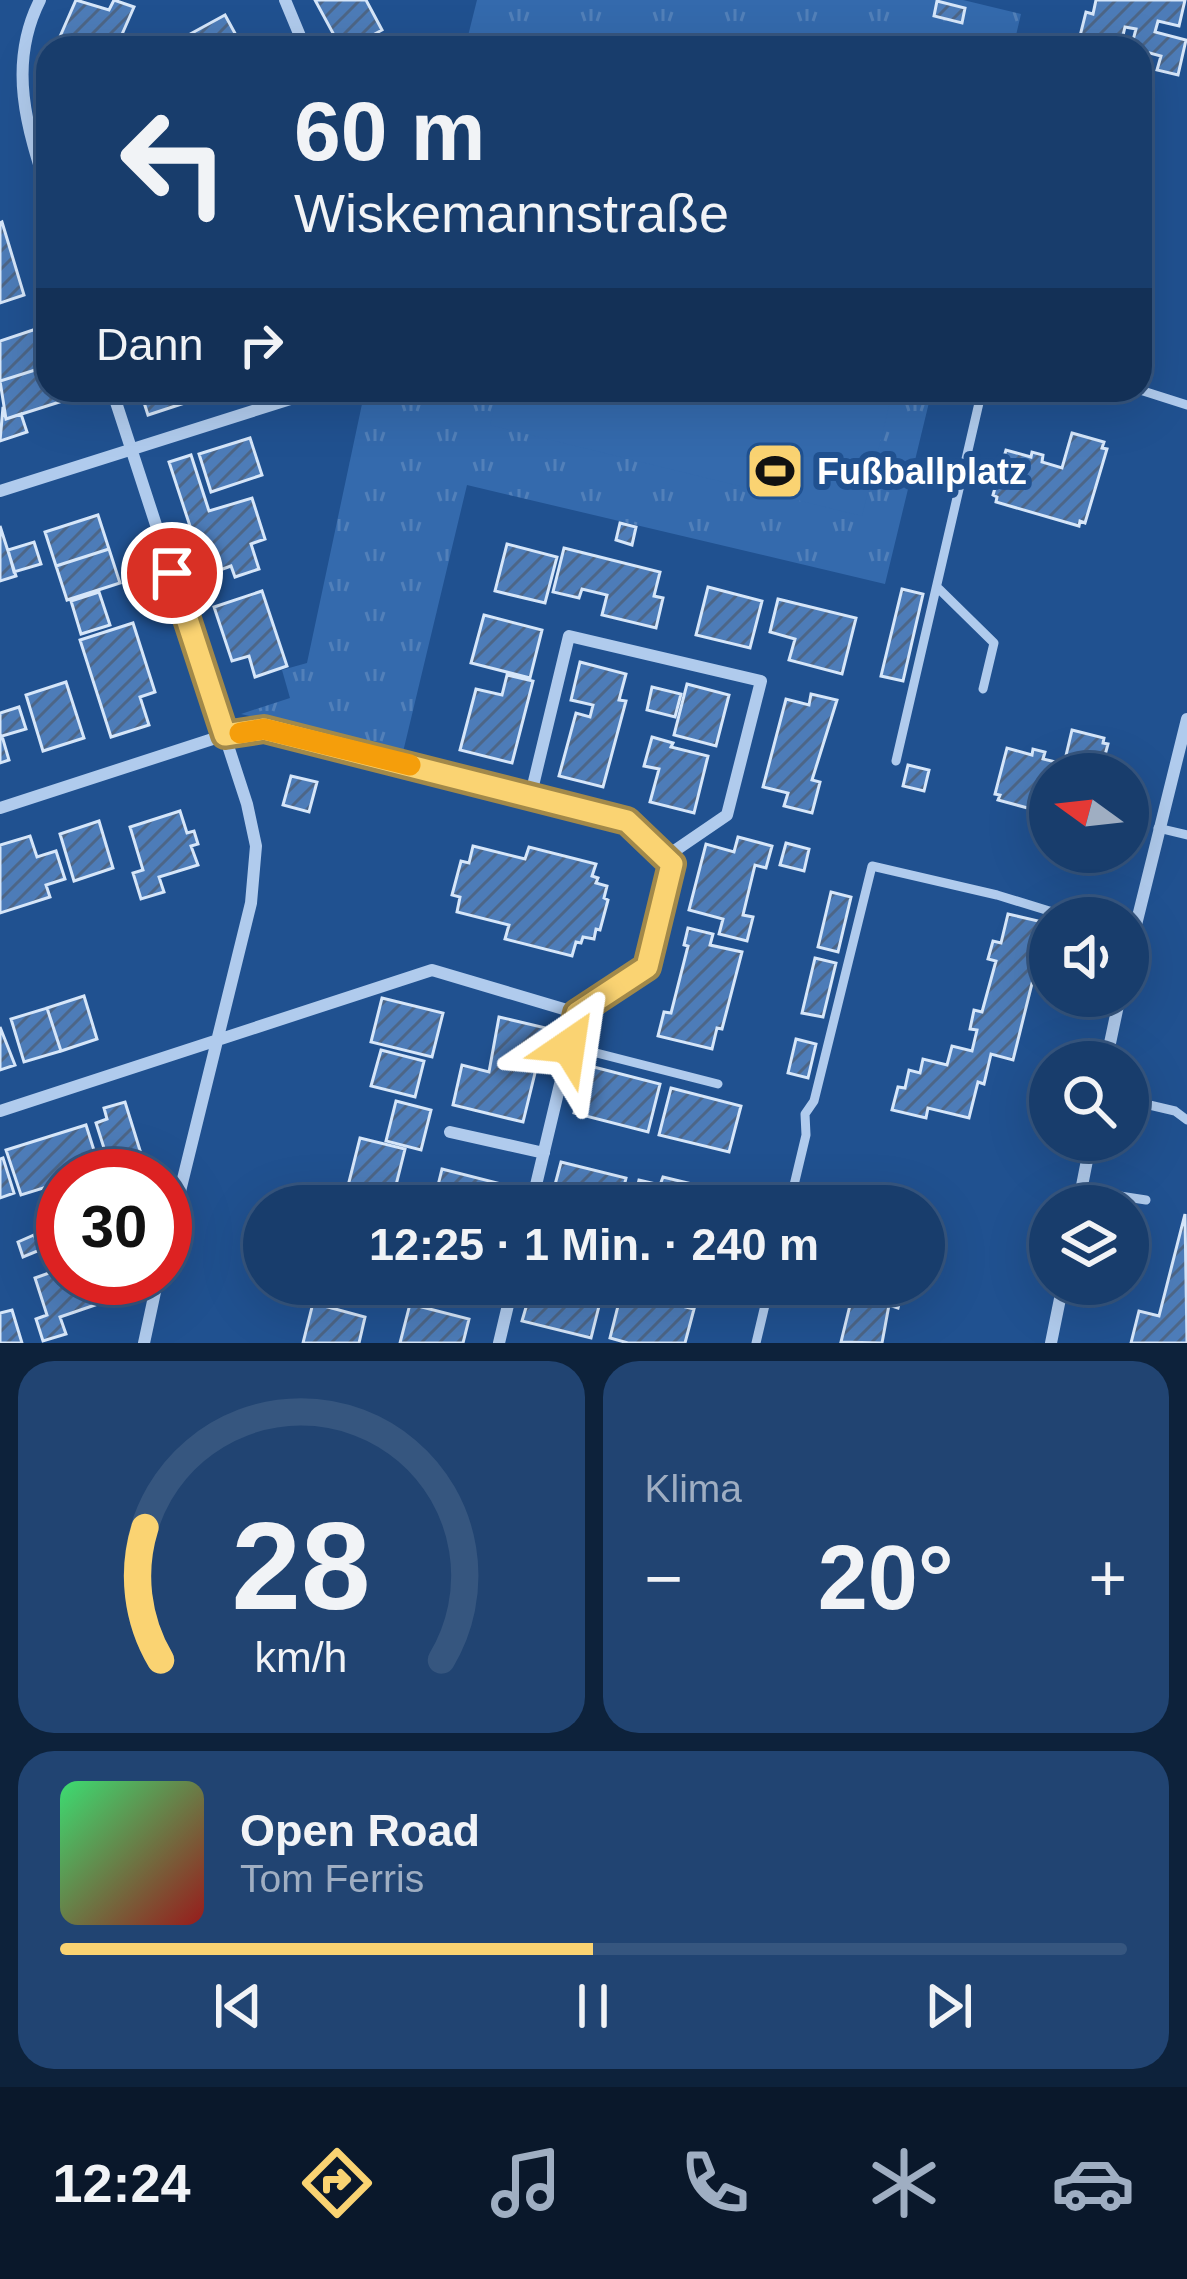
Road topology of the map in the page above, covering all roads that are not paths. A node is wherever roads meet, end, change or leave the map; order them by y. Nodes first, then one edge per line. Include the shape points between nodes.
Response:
1 (40, 0) edge
2 (285, 0) edge
3 (300, 36) edge
4 (36, 156) edge
5 (1152, 394) edge
6 (116, 402) edge
7 (282, 402) edge
8 (979, 402) edge
9 (1187, 405) edge
10 (132, 451) junction
11 (0, 491) edge
12 (938, 588) junction
13 (983, 688) dead end
14 (1187, 719) edge
15 (225, 735) junction
16 (896, 761) dead end
17 (530, 798) junction
18 (0, 808) edge
19 (1158, 827) junction
20 (1187, 835) edge
21 (667, 856) junction
22 (1141, 897) edge
23 (1029, 905) edge
24 (577, 1013) junction
25 (218, 1041) junction
26 (569, 1046) junction
27 (718, 1084) dead end
28 (1149, 1105) edge
29 (0, 1111) edge
30 (1187, 1120) edge
31 (450, 1132) dead end
32 (191, 1149) edge
33 (544, 1153) junction
34 (537, 1185) edge
35 (794, 1185) edge
36 (152, 1305) edge
37 (508, 1305) edge
38 (765, 1305) edge
39 (1059, 1305) edge
40 (144, 1343) edge
41 (500, 1343) edge
42 (756, 1343) edge
43 (1051, 1343) edge

1 - 4 street via 21,88
2 - 3 street
5 - 9 lane
6 - 10 street
7 - 10 street
8 - 12 lane
10 - 11 street
10 - 15 street
12 - 13 lane via 994,643
12 - 16 lane
14 - 19 street
15 - 17 street via 264,729
15 - 18 street
15 - 25 street via 253,824 256,874
17 - 21 street via 627,821
17 - 21 street via 569,636 761,681 727,815
19 - 20 lane
19 - 22 street
21 - 24 street via 672,864 647,967
23 - 35 lane via 872,866 805,1114
24 - 25 street via 432,970
24 - 26 street
25 - 29 street
25 - 32 street
26 - 27 lane
26 - 33 street
28 - 30 lane
31 - 33 street
33 - 34 street
36 - 40 street
37 - 41 street
38 - 42 lane
39 - 43 street

